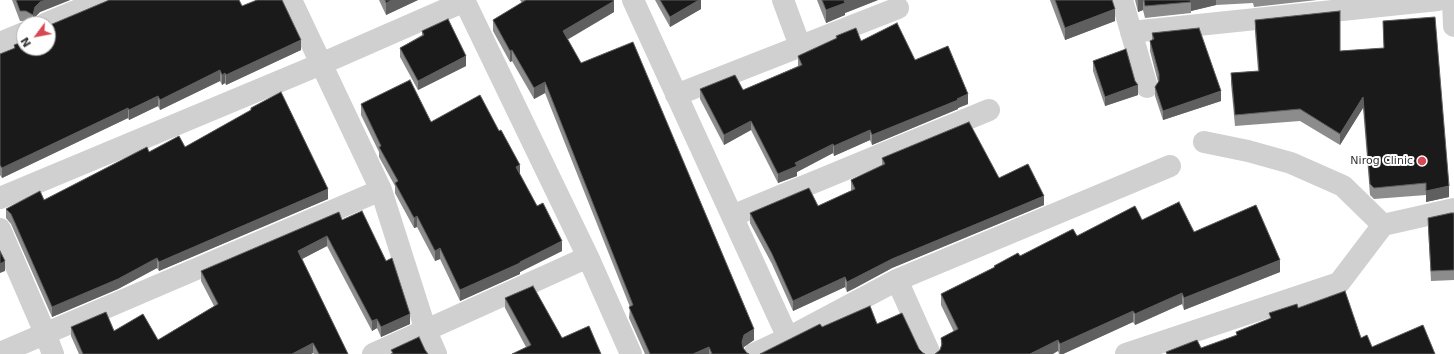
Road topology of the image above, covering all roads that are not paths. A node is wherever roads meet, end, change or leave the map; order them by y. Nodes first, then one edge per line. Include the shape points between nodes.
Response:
1 (102, 0) edge
2 (291, 0) edge
3 (464, 0) edge
4 (633, 0) edge
5 (783, 0) edge
6 (1122, 0) edge
7 (1438, 0) edge
8 (1452, 0) edge
9 (898, 8) dead end
10 (56, 19) edge
11 (1454, 26) edge
12 (1131, 32) junction
13 (16, 36) edge
14 (0, 43) edge
15 (800, 46) junction
16 (321, 64) junction
17 (1147, 87) dead end
18 (676, 95) junction
19 (989, 110) dead end
20 (1204, 142) dead end
21 (1170, 166) dead end
22 (381, 190) junction
23 (0, 198) edge
24 (1454, 209) edge
25 (732, 216) junction
26 (1383, 225) junction
27 (0, 228) edge
28 (588, 256) junction
29 (897, 280) junction
30 (426, 331) junction
31 (45, 333) junction
32 (788, 338) junction
33 (0, 353) edge
34 (53, 354) edge
35 (373, 354) edge
36 (436, 354) edge
37 (631, 354) edge
38 (754, 354) edge
39 (930, 354) edge
40 (1126, 354) edge

1 - 10 street
2 - 16 street
3 - 16 street
3 - 28 street
4 - 18 street
5 - 15 street
6 - 12 street
7 - 12 street
8 - 11 street
9 - 15 street
12 - 17 street
13 - 14 street
15 - 18 street
16 - 22 street
16 - 23 street
18 - 25 street
19 - 25 street
20 - 26 street via 1291,163 1343,186
21 - 29 street
22 - 30 street
22 - 31 street
24 - 26 street
25 - 32 street
26 - 40 street via 1339,283
27 - 31 street
28 - 30 street
28 - 37 street
29 - 32 street
29 - 39 street
30 - 35 street
30 - 36 street
31 - 33 street
31 - 34 street
32 - 38 street

